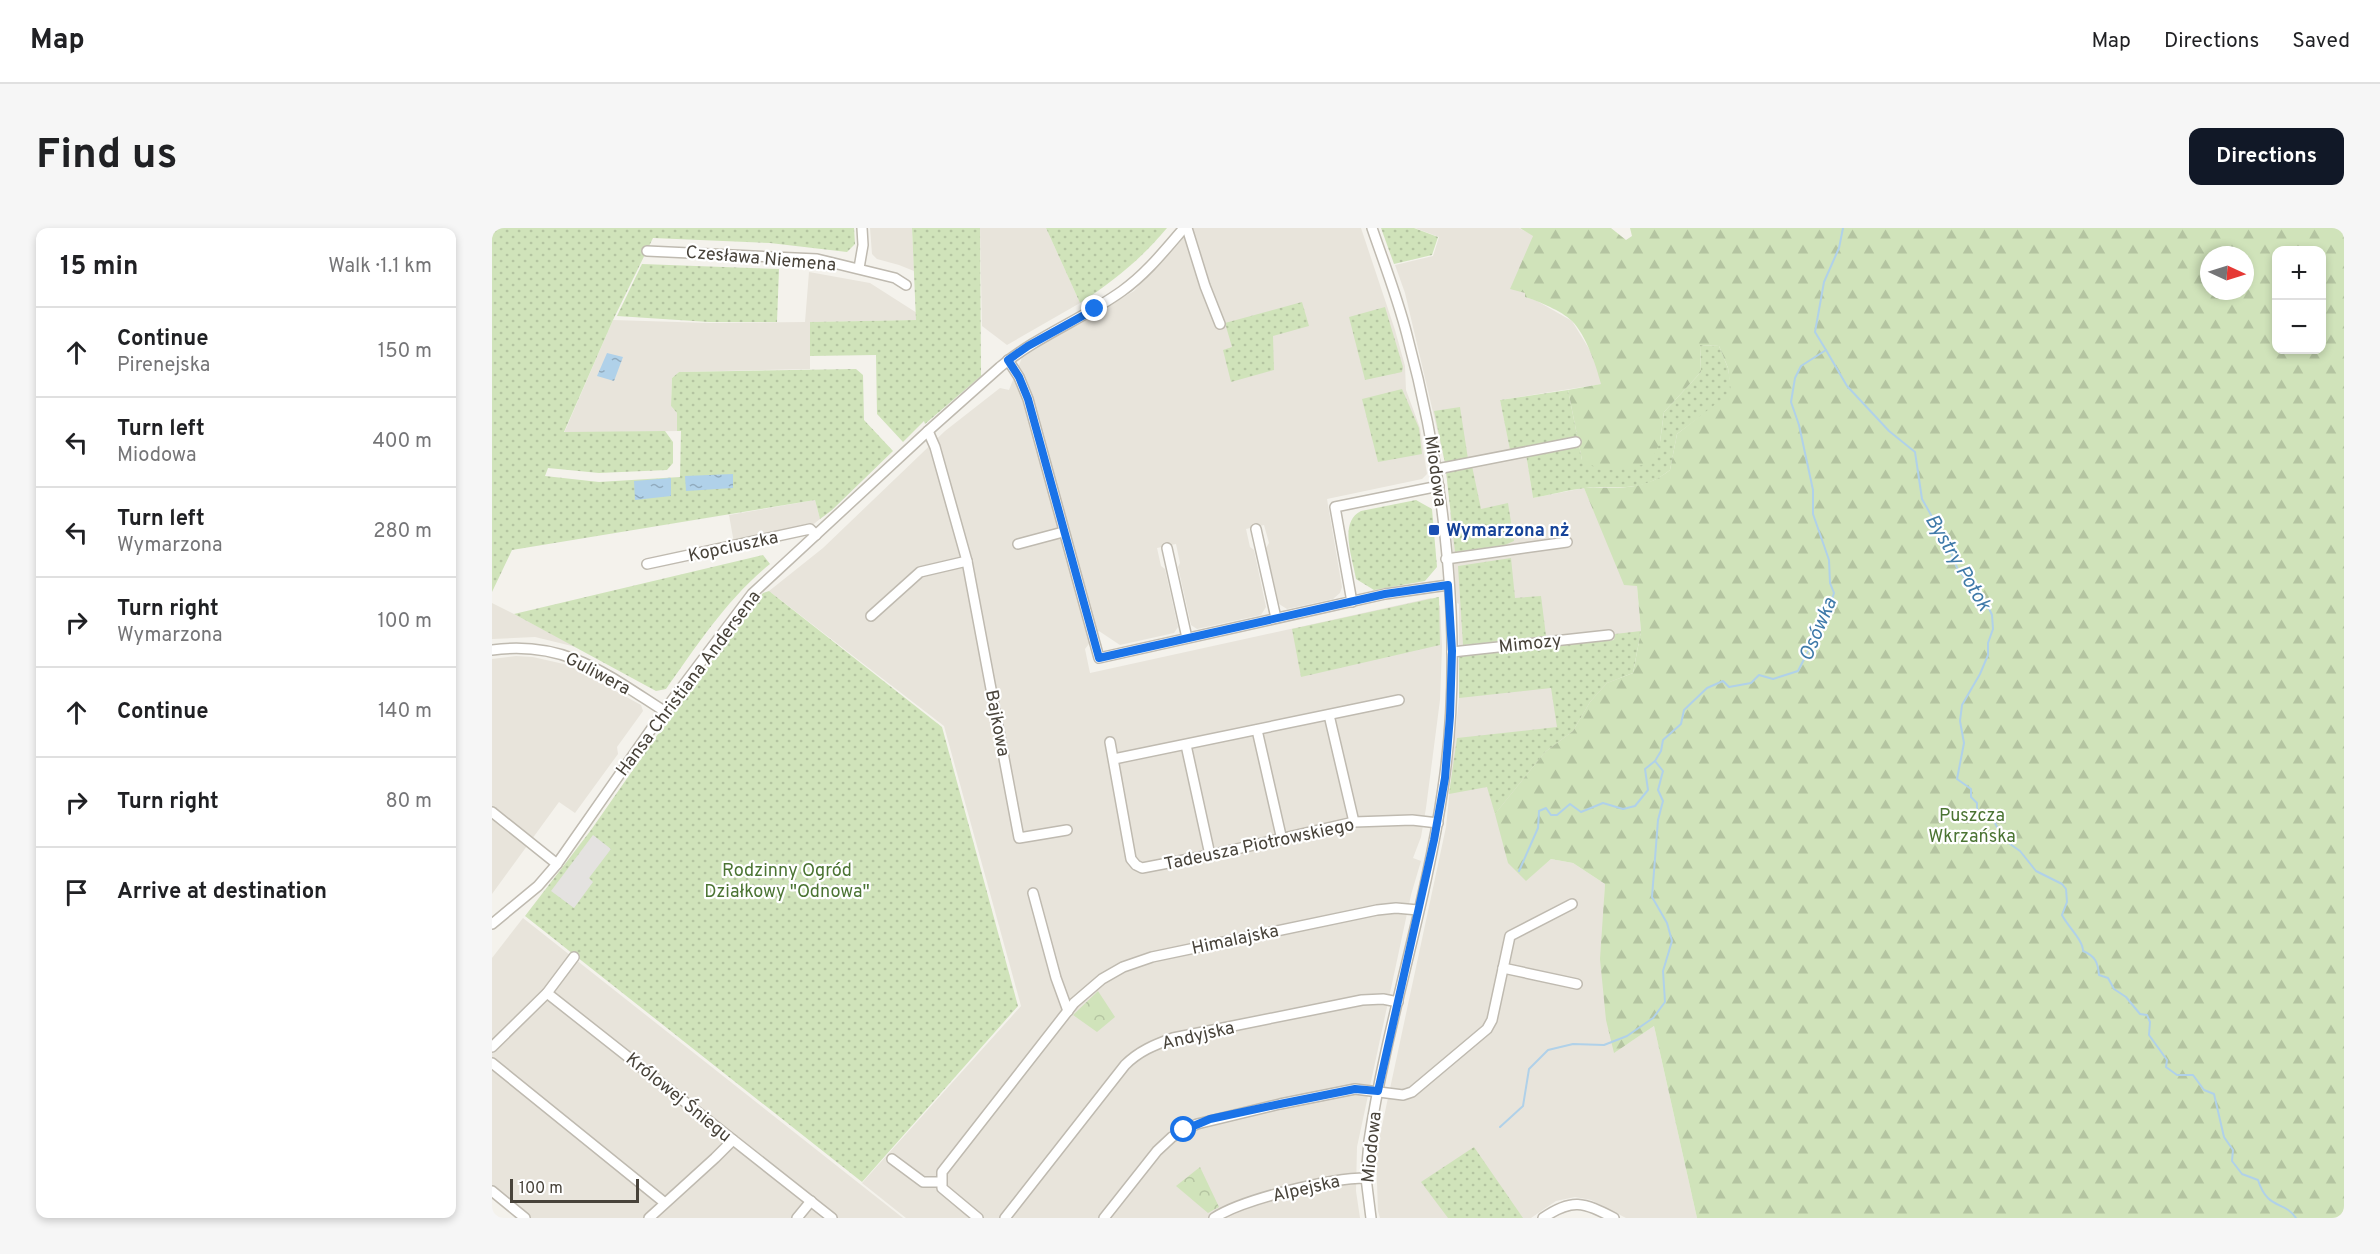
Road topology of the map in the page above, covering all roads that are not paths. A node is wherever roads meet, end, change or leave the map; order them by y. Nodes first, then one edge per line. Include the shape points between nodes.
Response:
1 (861, 228) edge
2 (1186, 228) edge
3 (1372, 228) edge
4 (647, 251) dead end
5 (859, 268) junction
6 (906, 285) dead end
7 (1221, 324) dead end
8 (1008, 360) junction
9 (928, 431) junction
10 (1576, 442) dead end
11 (1561, 445) junction
12 (1564, 456) dead end
13 (1437, 469) junction
14 (1439, 486) junction
15 (1256, 529) dead end
16 (1063, 532) junction
17 (816, 535) junction
18 (1567, 542) dead end
19 (1018, 544) dead end
20 (1167, 548) dead end
21 (1446, 559) junction
22 (967, 561) junction
23 (646, 564) dead end
24 (1448, 585) junction
25 (1352, 602) junction
26 (871, 616) dead end
27 (1276, 618) junction
28 (1609, 634) dead end
29 (1187, 638) junction
30 (492, 650) edge
31 (1452, 651) junction
32 (1399, 700) dead end
33 (664, 711) junction
34 (1329, 715) junction
35 (1257, 730) junction
36 (1110, 742) dead end
37 (1186, 745) junction
38 (1114, 759) junction
39 (492, 812) edge
40 (1354, 822) junction
41 (1438, 823) junction
42 (1067, 830) dead end
43 (1282, 840) junction
44 (1210, 855) junction
45 (557, 864) junction
46 (1033, 893) dead end
47 (1572, 904) dead end
48 (1418, 910) junction
49 (492, 924) edge
50 (574, 957) dead end
51 (1503, 968) junction
52 (1577, 984) dead end
53 (547, 993) junction
54 (1398, 1002) junction
55 (1068, 1011) junction
56 (492, 1047) edge
57 (492, 1063) edge
58 (1378, 1091) junction
59 (732, 1140) junction
60 (892, 1159) dead end
61 (1366, 1178) junction
62 (941, 1182) junction
63 (492, 1191) edge
64 (811, 1201) junction
65 (665, 1203) junction
66 (525, 1218) edge
67 (649, 1218) edge
68 (797, 1218) edge
69 (832, 1218) edge
70 (978, 1218) edge
71 (1005, 1218) edge
72 (1104, 1218) edge
73 (1214, 1218) edge
74 (1371, 1218) edge
75 (1542, 1218) edge
76 (1614, 1218) edge

1 - 5 street
2 - 7 street, Hansa Christiana Andersena
2 - 8 street, Hansa Christiana Andersena via 1129,286
3 - 13 street, Miodowa via 1407,333
4 - 5 street, Czesława Niemena via 781,256
5 - 6 street, Czesława Niemena
8 - 9 street, Hansa Christiana Andersena
8 - 16 street via 1028,399
9 - 17 street, Hansa Christiana Andersena
9 - 22 street, Bajkowa
10 - 11 street
11 - 12 street
11 - 13 street
13 - 14 street, Miodowa
14 - 21 street, Miodowa
14 - 25 street via 1335,507
15 - 27 street
16 - 19 street
16 - 29 street via 1099,658
17 - 23 street, Kopciuszka via 810,529
17 - 33 street, Hansa Christiana Andersena via 752,594
18 - 21 street
20 - 29 street
21 - 24 street, Miodowa
22 - 26 street via 920,572
22 - 42 street, Bajkowa via 1020,838
24 - 25 street
24 - 31 street, Miodowa
25 - 27 street
27 - 29 street
28 - 31 street, Mimozy
30 - 33 street, Guliwera via 535,648 573,657
31 - 41 street, Miodowa via 1447,756
32 - 34 street
33 - 45 street, Hansa Christiana Andersena
34 - 35 street
34 - 40 street
35 - 37 street
35 - 43 street
36 - 38 street, Tadeusza Piotrowskiego
37 - 38 street
37 - 44 street
38 - 44 street, Tadeusza Piotrowskiego via 1131,859 1136,865 1148,868
39 - 45 street
40 - 41 street, Tadeusza Piotrowskiego
40 - 43 street, Tadeusza Piotrowskiego
41 - 48 street, Miodowa
43 - 44 street, Tadeusza Piotrowskiego
45 - 49 street, Hansa Christiana Andersena via 538,886
46 - 55 street
47 - 51 street via 1510,936
48 - 54 street, Miodowa
48 - 55 street, Himalajska via 1377,910 1152,957 1102,979
50 - 53 street
51 - 52 street
51 - 58 street via 1487,1029 1412,1092 1403,1095
53 - 56 street
53 - 59 street, Królowej Śniegu
54 - 58 street, Miodowa
54 - 71 street, Andyjska via 1362,1000 1173,1038 1150,1047 1125,1065
55 - 62 street, Himalajska via 945,1167
57 - 65 street
58 - 61 street, Miodowa
58 - 72 street via 1355,1089 1188,1127 1157,1151
59 - 64 street, Królowej Śniegu
59 - 65 street
60 - 62 street via 923,1182
61 - 73 street, Alpejska via 1335,1180 1251,1201
61 - 74 street, Miodowa
62 - 70 street via 945,1191
63 - 66 street
64 - 68 street
64 - 69 street, Królowej Śniegu
65 - 67 street
75 - 76 street via 1563,1205 1578,1203

